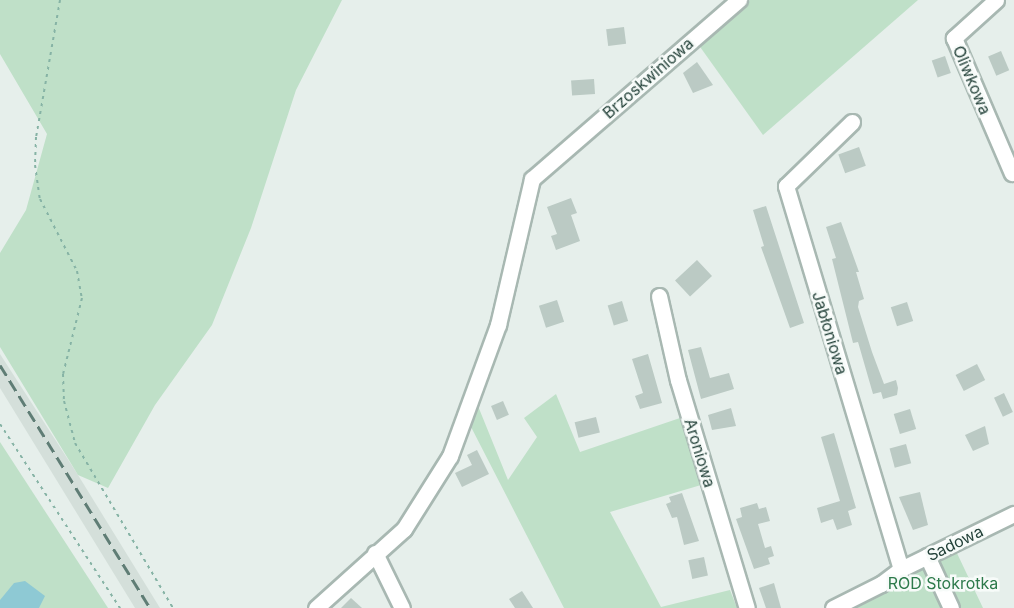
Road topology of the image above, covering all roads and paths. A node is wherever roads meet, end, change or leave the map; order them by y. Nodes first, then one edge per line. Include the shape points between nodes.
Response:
1 (60, 0) edge
2 (739, 0) edge
3 (996, 0) edge
4 (852, 122) dead end
5 (1012, 173) dead end
6 (659, 296) dead end
7 (0, 423) edge
8 (1014, 514) edge
9 (375, 553) junction
10 (927, 556) junction
11 (901, 569) junction
12 (947, 607) edge
13 (120, 608) edge
14 (173, 608) edge
15 (316, 608) edge
16 (402, 608) edge
17 (747, 608) edge
18 (833, 608) edge

1 - 14 path via 36,136 35,165 40,199 76,271 82,298 63,375 64,401 75,443
2 - 9 street, Brzoskwiniowa via 532,179 498,325 450,456 404,529
3 - 5 street, Oliwkowa via 954,38
4 - 11 street, Jabłoniowa via 786,186
6 - 17 street, Aroniowa via 678,380
7 - 13 path
8 - 10 street, Sadowa
9 - 15 street, Brzoskwiniowa
9 - 16 street
10 - 11 street, Sadowa
10 - 12 street
11 - 18 street, Sadowa via 881,584

